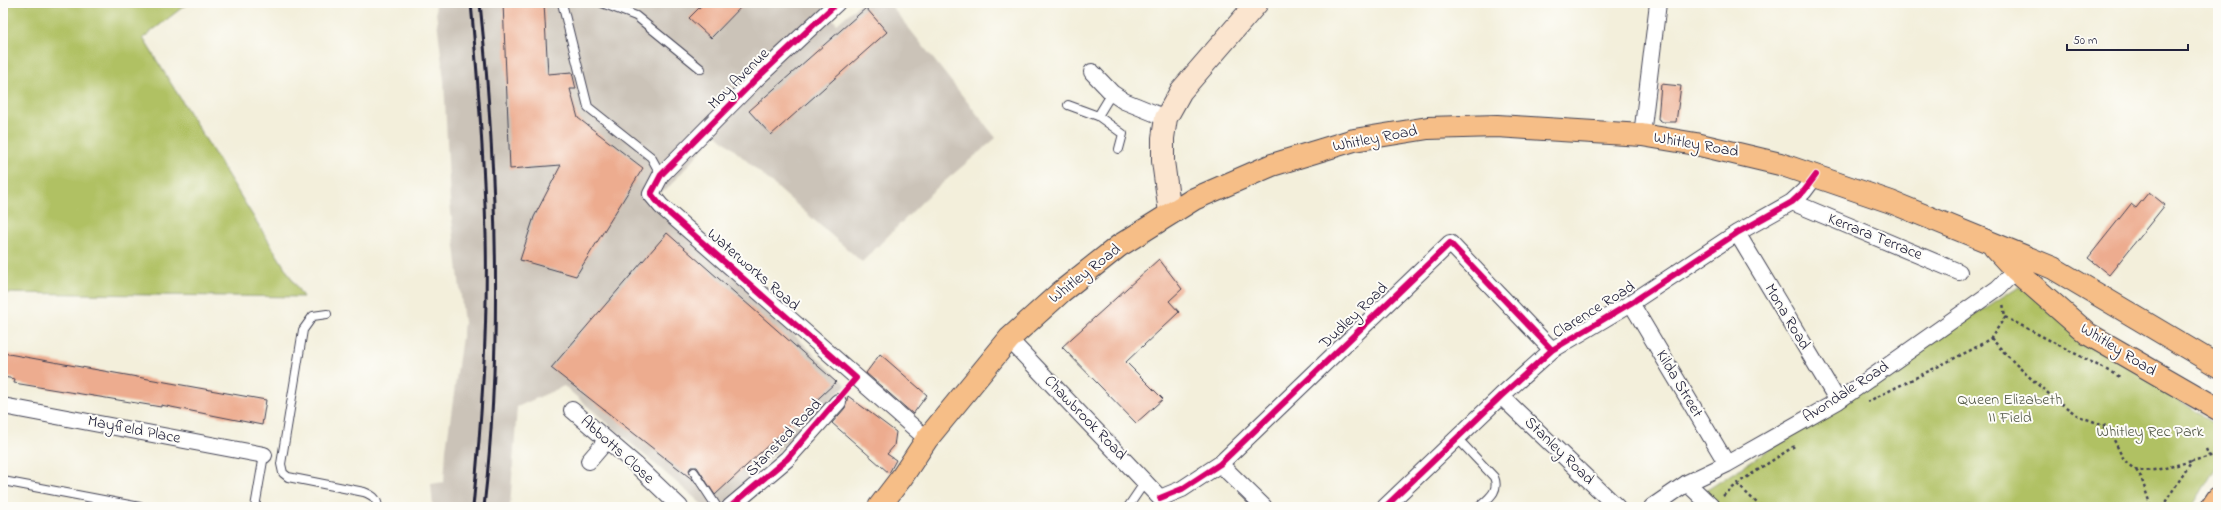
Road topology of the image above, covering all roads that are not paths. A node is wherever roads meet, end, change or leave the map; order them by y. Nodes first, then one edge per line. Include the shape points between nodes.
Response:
1 (562, 3) edge
2 (602, 3) edge
3 (837, 3) edge
4 (1256, 3) edge
5 (1658, 3) edge
6 (701, 70) dead end
7 (1092, 72) dead end
8 (1112, 93) junction
9 (1068, 105) dead end
10 (1098, 116) junction
11 (1166, 118) junction
12 (1642, 136) junction
13 (1119, 149) dead end
14 (661, 175) junction
15 (1816, 175) junction
16 (1792, 202) junction
17 (1170, 213) junction
18 (1737, 233) junction
19 (2021, 264) junction
20 (1959, 272) dead end
21 (1631, 303) junction
22 (327, 314) dead end
23 (1009, 339) junction
24 (1552, 350) junction
25 (2218, 366) edge
26 (1501, 396) junction
27 (1838, 400) junction
28 (838, 402) dead end
29 (3, 406) edge
30 (2218, 409) edge
31 (572, 410) dead end
32 (1457, 438) junction
33 (927, 439) junction
34 (607, 440) junction
35 (264, 455) joint
36 (589, 461) dead end
37 (1220, 464) junction
38 (1727, 464) junction
39 (694, 472) dead end
40 (3, 481) edge
41 (1145, 482) junction
42 (1687, 483) junction
43 (2218, 498) edge
44 (1160, 502) edge
45 (140, 507) edge
46 (255, 507) edge
47 (378, 507) edge
48 (680, 507) edge
49 (716, 507) edge
50 (730, 507) edge
51 (879, 507) edge
52 (1128, 507) edge
53 (1264, 507) edge
54 (1385, 507) edge
55 (1479, 507) edge
56 (1617, 507) edge
57 (1652, 507) edge
58 (1712, 507) edge
59 (2212, 507) edge

1 - 14 lane via 588,107 651,157
2 - 6 lane via 636,16
3 - 14 street, Moy Avenue via 755,80
4 - 11 street via 1181,91
5 - 12 street
7 - 8 street
8 - 10 lane
8 - 11 street via 1124,101
9 - 10 lane
10 - 13 lane via 1123,134
11 - 17 street via 1163,161
12 - 15 main road, Whitley Road via 1747,155
12 - 17 main road, Whitley Road via 1463,125 1392,133 1354,140 1272,165 1194,199
14 - 33 street, Waterworks Road via 651,194 661,206
15 - 16 street, Clarence Road
15 - 19 main road, Whitley Road via 1957,228 1992,244
16 - 18 street, Clarence Road
16 - 20 street, Kerrara Terrace
17 - 23 main road, Whitley Road via 1119,246
18 - 21 street, Clarence Road
18 - 27 street, Mona Road
19 - 25 main road, Whitley Road via 2053,268
19 - 27 street, Avondale Road via 1998,288
19 - 30 main road, Whitley Road via 2088,334
21 - 24 street, Clarence Road
21 - 38 street, Kilda Street
22 - 47 lane via 313,316 303,330 281,464 283,473 288,477 364,492 377,500
23 - 33 main road, Whitley Road
23 - 41 street, Chawbrook Road
24 - 26 street, Clarence Road
24 - 37 street, Dudley Road via 1450,243
26 - 32 street, Clarence Road
26 - 56 street, Stanley Road
27 - 38 street, Avondale Road
28 - 50 street, Stansted Road via 787,459
29 - 35 street, Mayfield Place
31 - 34 street, Abbotts Close
32 - 54 street, Clarence Road
32 - 55 lane via 1497,483 1496,490
33 - 51 main road, Whitley Road
34 - 36 street
34 - 48 street, Abbotts Close
35 - 46 lane
37 - 44 street, Dudley Road
37 - 53 street
38 - 42 street, Avondale Road
39 - 49 lane
40 - 45 lane
41 - 44 street, Chawbrook Road
41 - 52 lane
42 - 57 street, Avondale Road
42 - 58 street
43 - 59 main road

